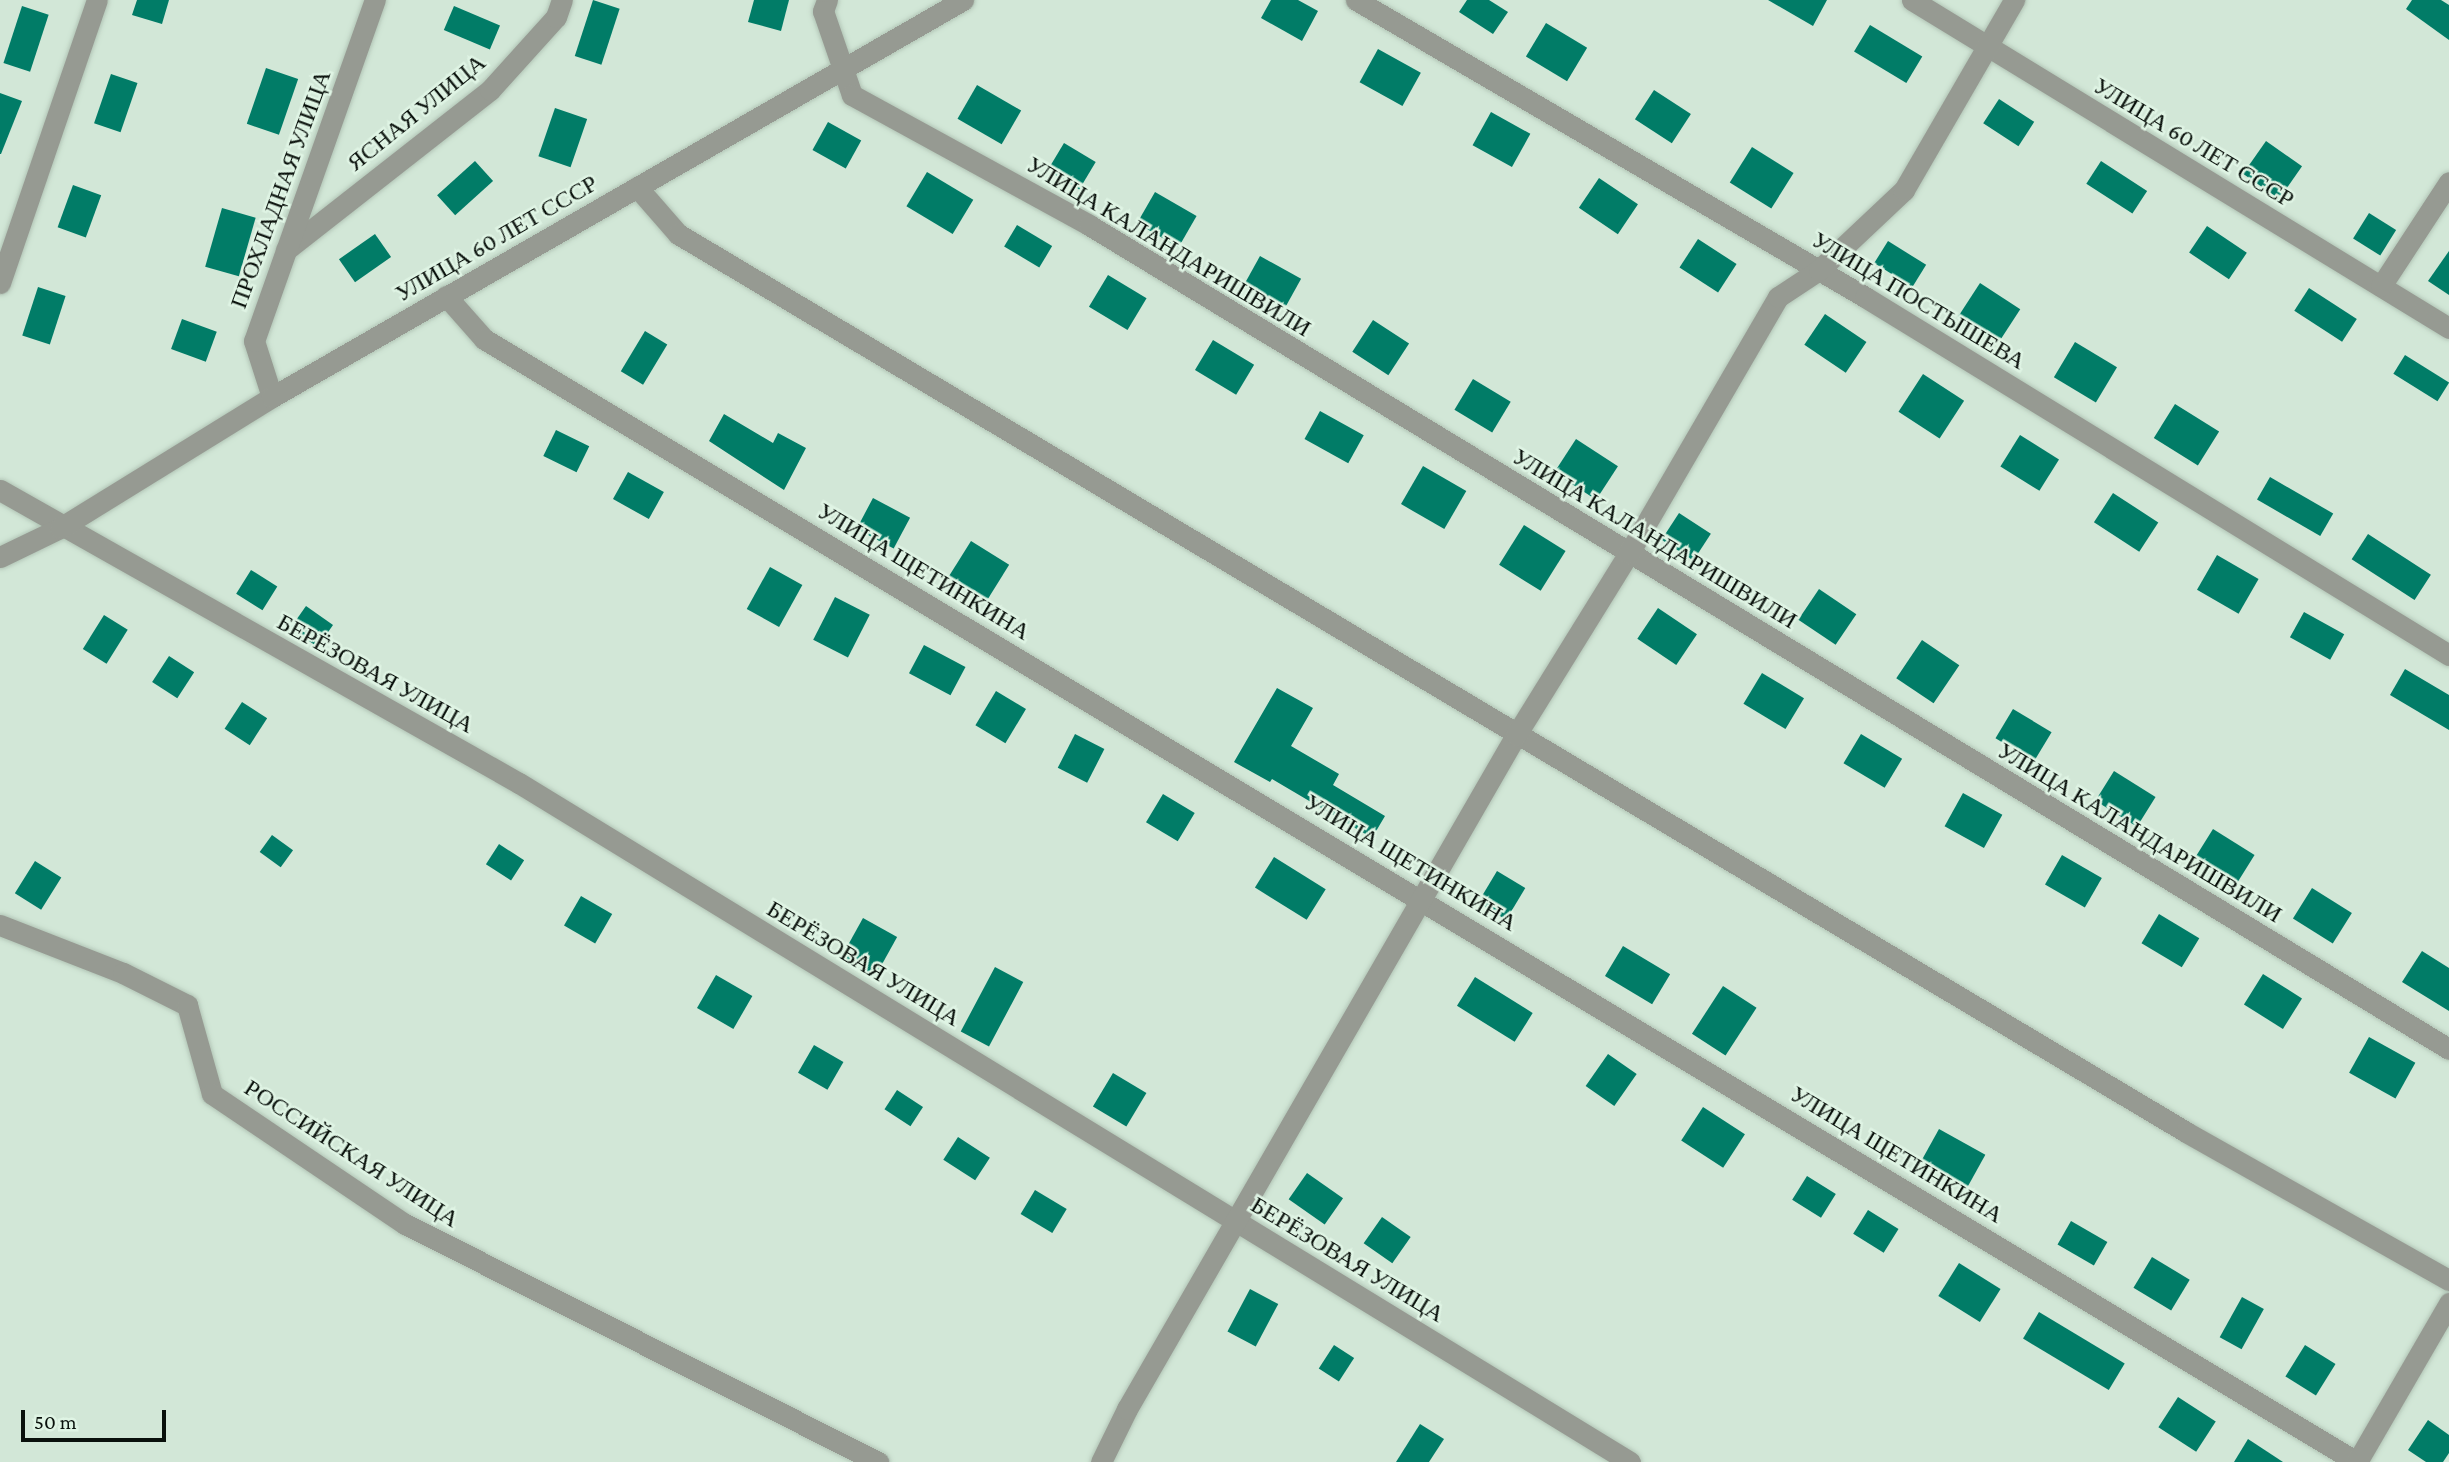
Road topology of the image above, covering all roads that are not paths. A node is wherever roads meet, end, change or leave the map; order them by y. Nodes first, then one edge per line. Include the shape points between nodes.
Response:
1 (97, 0) edge
2 (375, 0) edge
3 (562, 0) edge
4 (827, 0) edge
5 (963, 0) edge
6 (1356, 0) edge
7 (1912, 0) edge
8 (2014, 0) edge
9 (1988, 46) junction
10 (842, 69) junction
11 (2449, 182) edge
12 (637, 187) junction
13 (286, 250) junction
14 (1819, 270) junction
15 (0, 283) edge
16 (2381, 286) junction
17 (446, 296) junction
18 (2449, 328) edge
19 (272, 397) junction
20 (0, 490) edge
21 (60, 528) junction
22 (1629, 553) junction
23 (0, 557) edge
24 (2449, 656) edge
25 (1516, 734) junction
26 (1422, 900) junction
27 (0, 925) edge
28 (2449, 1049) edge
29 (1235, 1220) junction
30 (2449, 1280) edge
31 (2449, 1303) edge
32 (1114, 1439) junction
33 (878, 1462) edge
34 (1101, 1462) edge
35 (1117, 1462) edge
36 (1630, 1462) edge
37 (2357, 1462) edge

1 - 15 street
2 - 13 street, ПРОХЛАДНАЯ УЛИЦА
3 - 13 street, ЯСНАЯ УЛИЦА via 556,17 489,90
4 - 10 street, УЛИЦА КАЛАНДАРИШВИЛИ via 823,10
5 - 10 street, УЛИЦА 60 ЛЕТ СССР
6 - 14 street, УЛИЦА ПОСТЫШЕВА
7 - 9 street, УЛИЦА 60 ЛЕТ СССР
8 - 9 street
9 - 14 street via 1904,190
9 - 16 street, УЛИЦА 60 ЛЕТ СССР
10 - 12 street, УЛИЦА 60 ЛЕТ СССР
10 - 22 street, УЛИЦА КАЛАНДАРИШВИЛИ via 852,95 1088,225
11 - 16 street
12 - 17 street, УЛИЦА 60 ЛЕТ СССР
12 - 25 street via 678,234
13 - 19 street, ПРОХЛАДНАЯ УЛИЦА via 254,341
14 - 22 street via 1778,297
14 - 24 street, УЛИЦА ПОСТЫШЕВА
16 - 18 street, УЛИЦА 60 ЛЕТ СССР
17 - 19 street, УЛИЦА 60 ЛЕТ СССР
17 - 26 street, УЛИЦА ЩЕТИНКИНА via 484,339
19 - 21 street, УЛИЦА 60 ЛЕТ СССР
20 - 21 street, БЕРЁЗОВАЯ УЛИЦА
21 - 23 street, УЛИЦА 60 ЛЕТ СССР
21 - 29 street, БЕРЁЗОВАЯ УЛИЦА via 519,783
22 - 25 street
22 - 28 street, УЛИЦА КАЛАНДАРИШВИЛИ
25 - 26 street
25 - 30 street via 2186,1132
26 - 29 street
26 - 37 street, УЛИЦА ЩЕТИНКИНА
27 - 33 street, РОССИЙСКАЯ УЛИЦА via 123,973 187,1006 212,1094 405,1224
29 - 32 street
29 - 36 street, БЕРЁЗОВАЯ УЛИЦА
31 - 37 street
32 - 34 street
32 - 35 street

